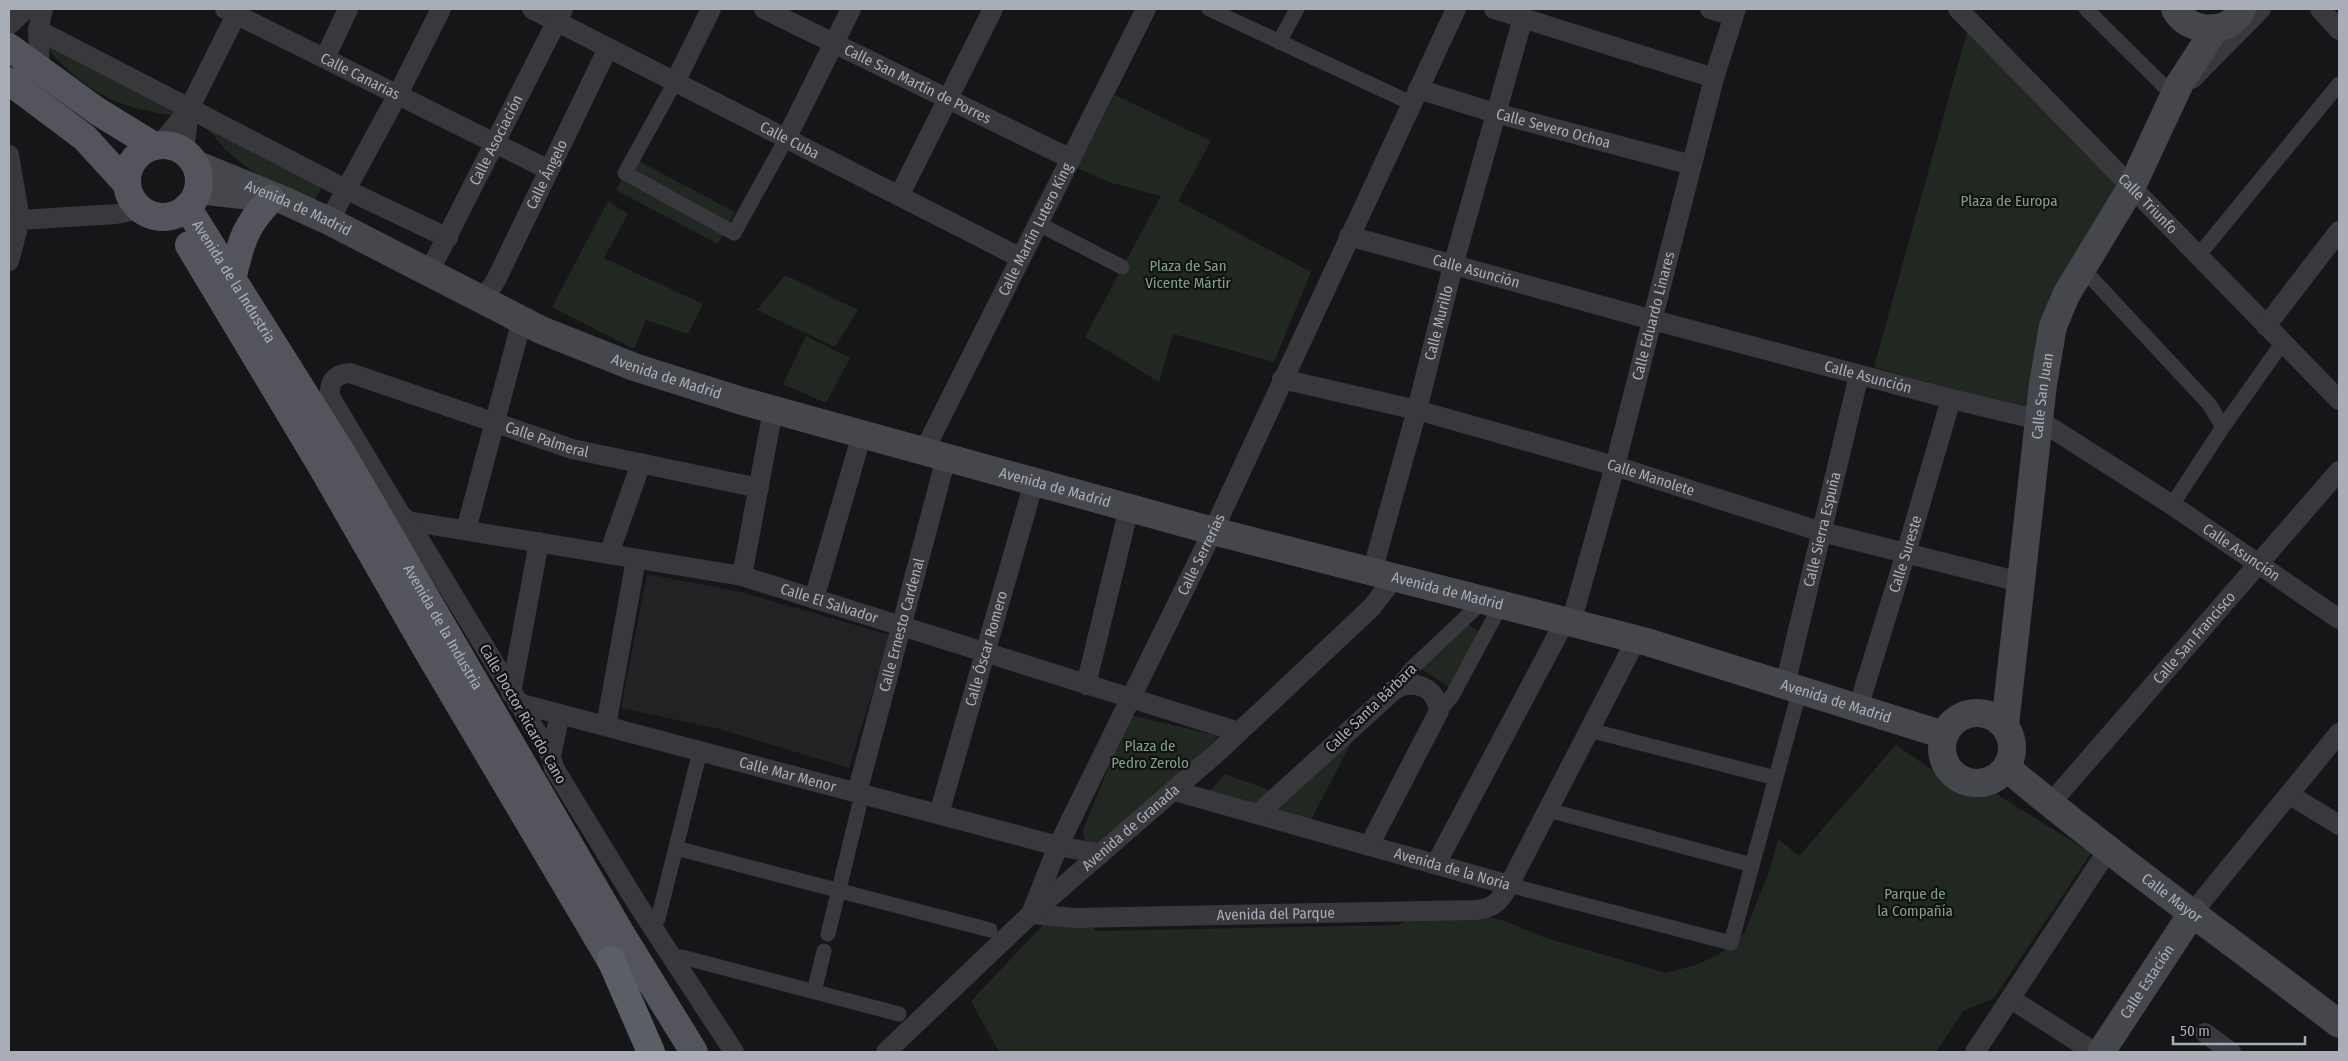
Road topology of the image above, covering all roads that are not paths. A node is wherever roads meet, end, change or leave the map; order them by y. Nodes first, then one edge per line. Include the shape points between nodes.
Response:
1 (26, 9) edge
2 (43, 9) edge
3 (348, 9) edge
4 (441, 9) edge
5 (532, 9) edge
6 (712, 9) edge
7 (764, 9) edge
8 (850, 9) edge
9 (993, 9) edge
10 (1146, 9) edge
11 (1209, 9) edge
12 (1296, 9) edge
13 (1456, 9) edge
14 (1494, 9) edge
15 (1710, 9) edge
16 (1958, 9) edge
17 (2086, 9) edge
18 (2320, 9) edge
19 (233, 11) edge
20 (1735, 13) edge
21 (560, 15) edge
22 (2180, 16) edge
23 (1523, 18) junction
24 (2239, 18) edge
25 (9, 25) edge
26 (38, 30) junction
27 (2339, 30) edge
28 (1279, 42) junction
29 (834, 43) junction
30 (9, 47) edge
31 (608, 48) junction
32 (325, 58) junction
33 (40, 68) junction
34 (1714, 78) junction
35 (9, 81) edge
36 (675, 82) junction
37 (2339, 84) edge
38 (2177, 89) junction
39 (398, 94) junction
40 (1414, 96) junction
41 (948, 99) junction
42 (190, 109) junction
43 (1495, 113) junction
44 (786, 139) junction
45 (496, 143) junction
46 (9, 155) edge
47 (1071, 159) junction
48 (1692, 165) junction
49 (549, 170) junction
50 (179, 174) junction
51 (127, 184) junction
52 (2132, 186) junction
53 (347, 190) junction
54 (899, 196) junction
55 (277, 199) junction
56 (141, 209) junction
57 (20, 220) junction
58 (329, 221) junction
59 (1039, 224) junction
60 (2339, 231) edge
61 (1349, 236) junction
62 (448, 238) junction
63 (2198, 256) junction
64 (1021, 258) junction
65 (9, 262) edge
66 (1453, 266) junction
67 (1122, 267) dead end
68 (2083, 269) junction
69 (429, 272) junction
70 (232, 279) junction
71 (483, 300) junction
72 (522, 320) junction
73 (1653, 320) junction
74 (2266, 326) junction
75 (2283, 342) junction
76 (340, 373) joint
77 (1860, 375) junction
78 (1282, 379) junction
79 (1951, 399) junction
80 (2339, 400) edge
81 (773, 410) junction
82 (1417, 410) junction
83 (2039, 420) junction
84 (495, 422) junction
85 (2223, 427) junction
86 (862, 434) junction
87 (935, 454) junction
88 (641, 463) junction
89 (1615, 466) junction
90 (2339, 471) edge
91 (1034, 482) junction
92 (759, 488) junction
93 (2172, 505) junction
94 (1129, 508) junction
95 (408, 521) junction
96 (439, 526) junction
97 (466, 530) junction
98 (1213, 531) junction
99 (1822, 532) junction
100 (539, 542) junction
101 (424, 548) junction
102 (1906, 553) junction
103 (608, 554) junction
104 (636, 558) junction
105 (2259, 563) junction
106 (1383, 575) junction
107 (742, 576) junction
108 (2020, 582) junction
109 (814, 599) junction
110 (1492, 603) junction
111 (2339, 618) edge
112 (1568, 622) junction
113 (901, 626) junction
114 (1636, 640) junction
115 (985, 653) junction
116 (517, 663) junction
117 (497, 669) junction
118 (1086, 685) junction
119 (1793, 687) junction
120 (1395, 689) junction
121 (515, 698) junction
122 (1130, 699) junction
123 (1858, 708) junction
124 (1439, 711) junction
125 (560, 714) junction
126 (2005, 725) junction
127 (606, 726) junction
128 (1589, 730) junction
129 (1239, 732) junction
130 (2339, 733) edge
131 (1944, 735) junction
132 (700, 751) junction
133 (551, 756) junction
134 (2007, 768) junction
135 (1776, 778) junction
136 (1175, 791) junction
137 (2290, 795) junction
138 (858, 800) junction
139 (2050, 804) junction
140 (1548, 810) junction
141 (939, 814) junction
142 (1258, 814) junction
143 (2339, 825) edge
144 (1058, 846) junction
145 (1369, 846) junction
146 (676, 848) junction
147 (2108, 850) junction
148 (1101, 854) junction
149 (1436, 864) junction
150 (1752, 865) junction
151 (1509, 885) junction
152 (1061, 888) junction
153 (839, 891) junction
154 (2193, 912) junction
155 (1031, 914) junction
156 (658, 919) dead end
157 (990, 930) dead end
158 (828, 934) dead end
159 (824, 951) dead end
160 (682, 957) dead end
161 (611, 960) junction
162 (814, 992) junction
163 (2010, 999) junction
164 (899, 1014) dead end
165 (2339, 1024) edge
166 (2205, 1033) dead end
167 (651, 1052) edge
168 (664, 1052) edge
169 (694, 1052) edge
170 (734, 1052) edge
171 (886, 1052) edge
172 (1974, 1052) edge
173 (2094, 1052) edge
174 (2101, 1052) edge
175 (2231, 1052) edge

1 - 25 street
2 - 26 street
3 - 32 street
4 - 39 street
5 - 21 street, Calle Cuba
6 - 36 street
7 - 29 street, Calle San Martín de Porres
8 - 29 street
9 - 41 street
10 - 47 street, Calle Martín Lutero King
11 - 28 street
12 - 28 street
13 - 40 street, Calle Serrerías
14 - 23 street
15 - 20 street
16 - 52 street, Calle Triunfo
17 - 38 street
18 - 27 street
19 - 32 street, Calle Canarias
19 - 42 street
20 - 34 street, Calle Eduardo Linares
21 - 31 street, Calle Cuba
21 - 45 street, Calle Asociación
22 - 24 main road via 2200,29
22 - 38 main road, Calle San Juan via 2186,44
23 - 34 street
23 - 43 street, Calle Murillo
24 - 38 main road, Calle San Juan
26 - 33 street
26 - 42 street
28 - 40 street
29 - 41 street, Calle San Martín de Porres
29 - 44 street
30 - 33 main road
31 - 36 street, Calle Cuba
31 - 49 street, Calle Ángelo
32 - 39 street, Calle Canarias
33 - 50 main road
34 - 48 street, Calle Eduardo Linares
35 - 51 main road via 85,138
36 - 44 street, Calle Cuba
36 - 44 street via 625,173 734,233
37 - 63 street
38 - 52 main road, Calle San Juan
39 - 45 street, Calle Canarias
39 - 53 street
40 - 43 street, Calle Severo Ochoa
40 - 61 street, Calle Serrerías
41 - 47 street, Calle San Martín de Porres
41 - 54 street
42 - 50 street
42 - 53 street
43 - 48 street, Calle Severo Ochoa
43 - 66 street, Calle Murillo
44 - 54 street, Calle Cuba
45 - 49 street, Calle Canarias
45 - 62 street, Calle Asociación
46 - 57 street
47 - 59 street, Calle Martín Lutero King
48 - 73 street, Calle Eduardo Linares
49 - 71 street, Calle Ángelo via 496,280
50 - 51 main road via 137,156 129,169
50 - 55 main road, Avenida de Madrid
50 - 56 main road via 160,216
50 - 70 main road, Avenida de la Industria
50 - 161 main road, Avenida de la Industria via 322,466
51 - 56 main road via 134,202
52 - 63 street, Calle Triunfo
52 - 68 main road, Calle San Juan
53 - 58 street
53 - 62 street
54 - 64 street, Calle Cuba
55 - 58 main road, Avenida de Madrid
55 - 70 main road via 255,214 246,229
56 - 57 street via 116,214
57 - 65 street
58 - 69 main road, Avenida de Madrid
59 - 64 street, Calle Martín Lutero King
59 - 67 street
60 - 74 street
61 - 66 street, Calle Asunción
61 - 78 street, Calle Serrerías
62 - 69 street, Calle Asociación
63 - 74 street, Calle Triunfo
64 - 87 street, Calle Martín Lutero King
66 - 73 street, Calle Asunción
66 - 82 street, Calle Murillo
68 - 83 main road, Calle San Juan via 2066,295 2053,326
68 - 85 street via 2209,404
69 - 71 main road, Avenida de Madrid
70 - 169 main road, Avenida de la Industria via 343,455 620,932
71 - 72 main road, Avenida de Madrid
72 - 81 main road, Avenida de Madrid via 634,367
72 - 84 street
73 - 77 street, Calle Asunción
73 - 89 street, Calle Eduardo Linares
74 - 75 street, Calle Triunfo
75 - 80 street, Calle Triunfo
75 - 85 street
76 - 84 street, Calle Palmeral via 350,373
76 - 95 street, Calle Doctor Ricardo Cano via 329,387 330,397 400,515
77 - 79 street, Calle Asunción
77 - 99 street, Calle Sierra Espuña
78 - 82 street, Calle Manolete
78 - 98 street, Calle Serrerías
79 - 83 street, Calle Asunción
79 - 102 street, Calle Sureste
81 - 86 main road, Avenida de Madrid
81 - 92 street
82 - 89 street, Calle Manolete
82 - 106 street, Calle Murillo
83 - 93 street, Calle Asunción
83 - 108 main road, Calle San Juan
84 - 88 street, Calle Palmeral via 572,449
84 - 97 street
85 - 93 street
86 - 87 main road, Avenida de Madrid
86 - 109 street
87 - 91 main road, Avenida de Madrid
87 - 113 street, Calle Ernesto Cardenal
88 - 92 street, Calle Palmeral
88 - 103 street
89 - 99 street, Calle Manolete
89 - 112 street, Calle Eduardo Linares
90 - 105 street, Calle San Francisco
91 - 94 main road, Avenida de Madrid
91 - 115 street, Calle Óscar Romero
92 - 107 street
93 - 105 street, Calle Asunción
94 - 98 main road, Avenida de Madrid
94 - 118 street
95 - 96 street, Calle El Salvador
95 - 101 street, Calle Doctor Ricardo Cano
96 - 97 street, Calle El Salvador
96 - 101 street via 425,538
97 - 100 street, Calle El Salvador
98 - 106 main road, Avenida de Madrid
98 - 122 street, Calle Serrerías
99 - 102 street, Calle Manolete
99 - 119 street, Calle Sierra Espuña
100 - 103 street, Calle El Salvador
100 - 116 street
101 - 117 street, Calle Doctor Ricardo Cano
102 - 108 street, Calle Manolete
102 - 123 street, Calle Sureste
103 - 104 street, Calle El Salvador
104 - 107 street, Calle El Salvador
104 - 127 street
105 - 111 street, Calle Asunción
105 - 139 street, Calle San Francisco
106 - 110 main road, Avenida de Madrid
106 - 129 street, Avenida de Granada via 1372,607
107 - 109 street, Calle El Salvador
108 - 126 main road, Calle San Juan
109 - 113 street, Calle El Salvador
110 - 112 main road, Avenida de Madrid
110 - 120 street, Calle Santa Bárbara via 1411,669
110 - 124 street via 1452,696
112 - 114 main road, Avenida de Madrid
112 - 149 street, Calle Eduardo Linares
113 - 115 street, Calle El Salvador
113 - 138 street, Calle Ernesto Cardenal
114 - 119 main road, Avenida de Madrid
114 - 128 street, Avenida del Parque
115 - 118 street, Calle El Salvador
115 - 141 street, Calle Óscar Romero
116 - 117 street via 505,672
116 - 121 street
117 - 121 street, Calle Doctor Ricardo Cano
118 - 122 street, Calle El Salvador
119 - 123 main road, Avenida de Madrid
119 - 135 street
120 - 124 street via 1405,684 1426,688 1438,701
120 - 142 street, Calle Santa Bárbara
121 - 125 street, Calle Mar Menor
121 - 133 street, Calle Doctor Ricardo Cano
122 - 129 street, Calle El Salvador
122 - 144 street, Calle Serrerías
123 - 131 main road, Avenida de Madrid
124 - 145 street
125 - 127 street, Calle Mar Menor
125 - 133 street
126 - 131 main road via 1996,717 1978,712 1952,722
126 - 134 main road via 2013,753
127 - 132 street, Calle Mar Menor
128 - 135 street
128 - 140 street, Avenida del Parque
129 - 136 street, Avenida de Granada
130 - 137 street
131 - 134 main road via 1943,759 1960,779 1972,784 1985,783
132 - 138 street, Calle Mar Menor
132 - 146 street
133 - 170 street, Calle Doctor Ricardo Cano via 554,768 636,902
134 - 139 main road, Calle Mayor
135 - 150 street
136 - 142 street, Avenida de la Noria
136 - 148 street, Avenida de Granada
137 - 143 street
137 - 154 street
138 - 141 street, Calle Mar Menor
138 - 153 street
139 - 147 main road, Calle Mayor
140 - 150 street
140 - 151 street, Avenida del Parque
141 - 144 street, Calle Mar Menor
142 - 145 street, Avenida de la Noria
144 - 148 street, Calle Mar Menor
144 - 152 street via 1066,866
144 - 155 street, Calle Serrerías
145 - 149 street, Avenida de la Noria
146 - 153 street
146 - 156 street
147 - 154 main road, Calle Mayor
147 - 163 street
148 - 152 street, Avenida de Granada
149 - 151 street, Avenida de la Noria
150 - 151 street, Avenida de la Noria via 1731,943
151 - 155 street, Avenida del Parque via 1501,900 1485,909 1075,918
152 - 155 street, Avenida de Granada
153 - 157 street
153 - 158 street
154 - 165 main road, Calle Mayor
154 - 174 main road, Calle Estación
155 - 171 street, Avenida de Granada
159 - 162 street
160 - 162 street
161 - 167 highway
161 - 168 main road, Avenida de la Industria
162 - 164 street
163 - 172 street
163 - 173 street
166 - 175 street

